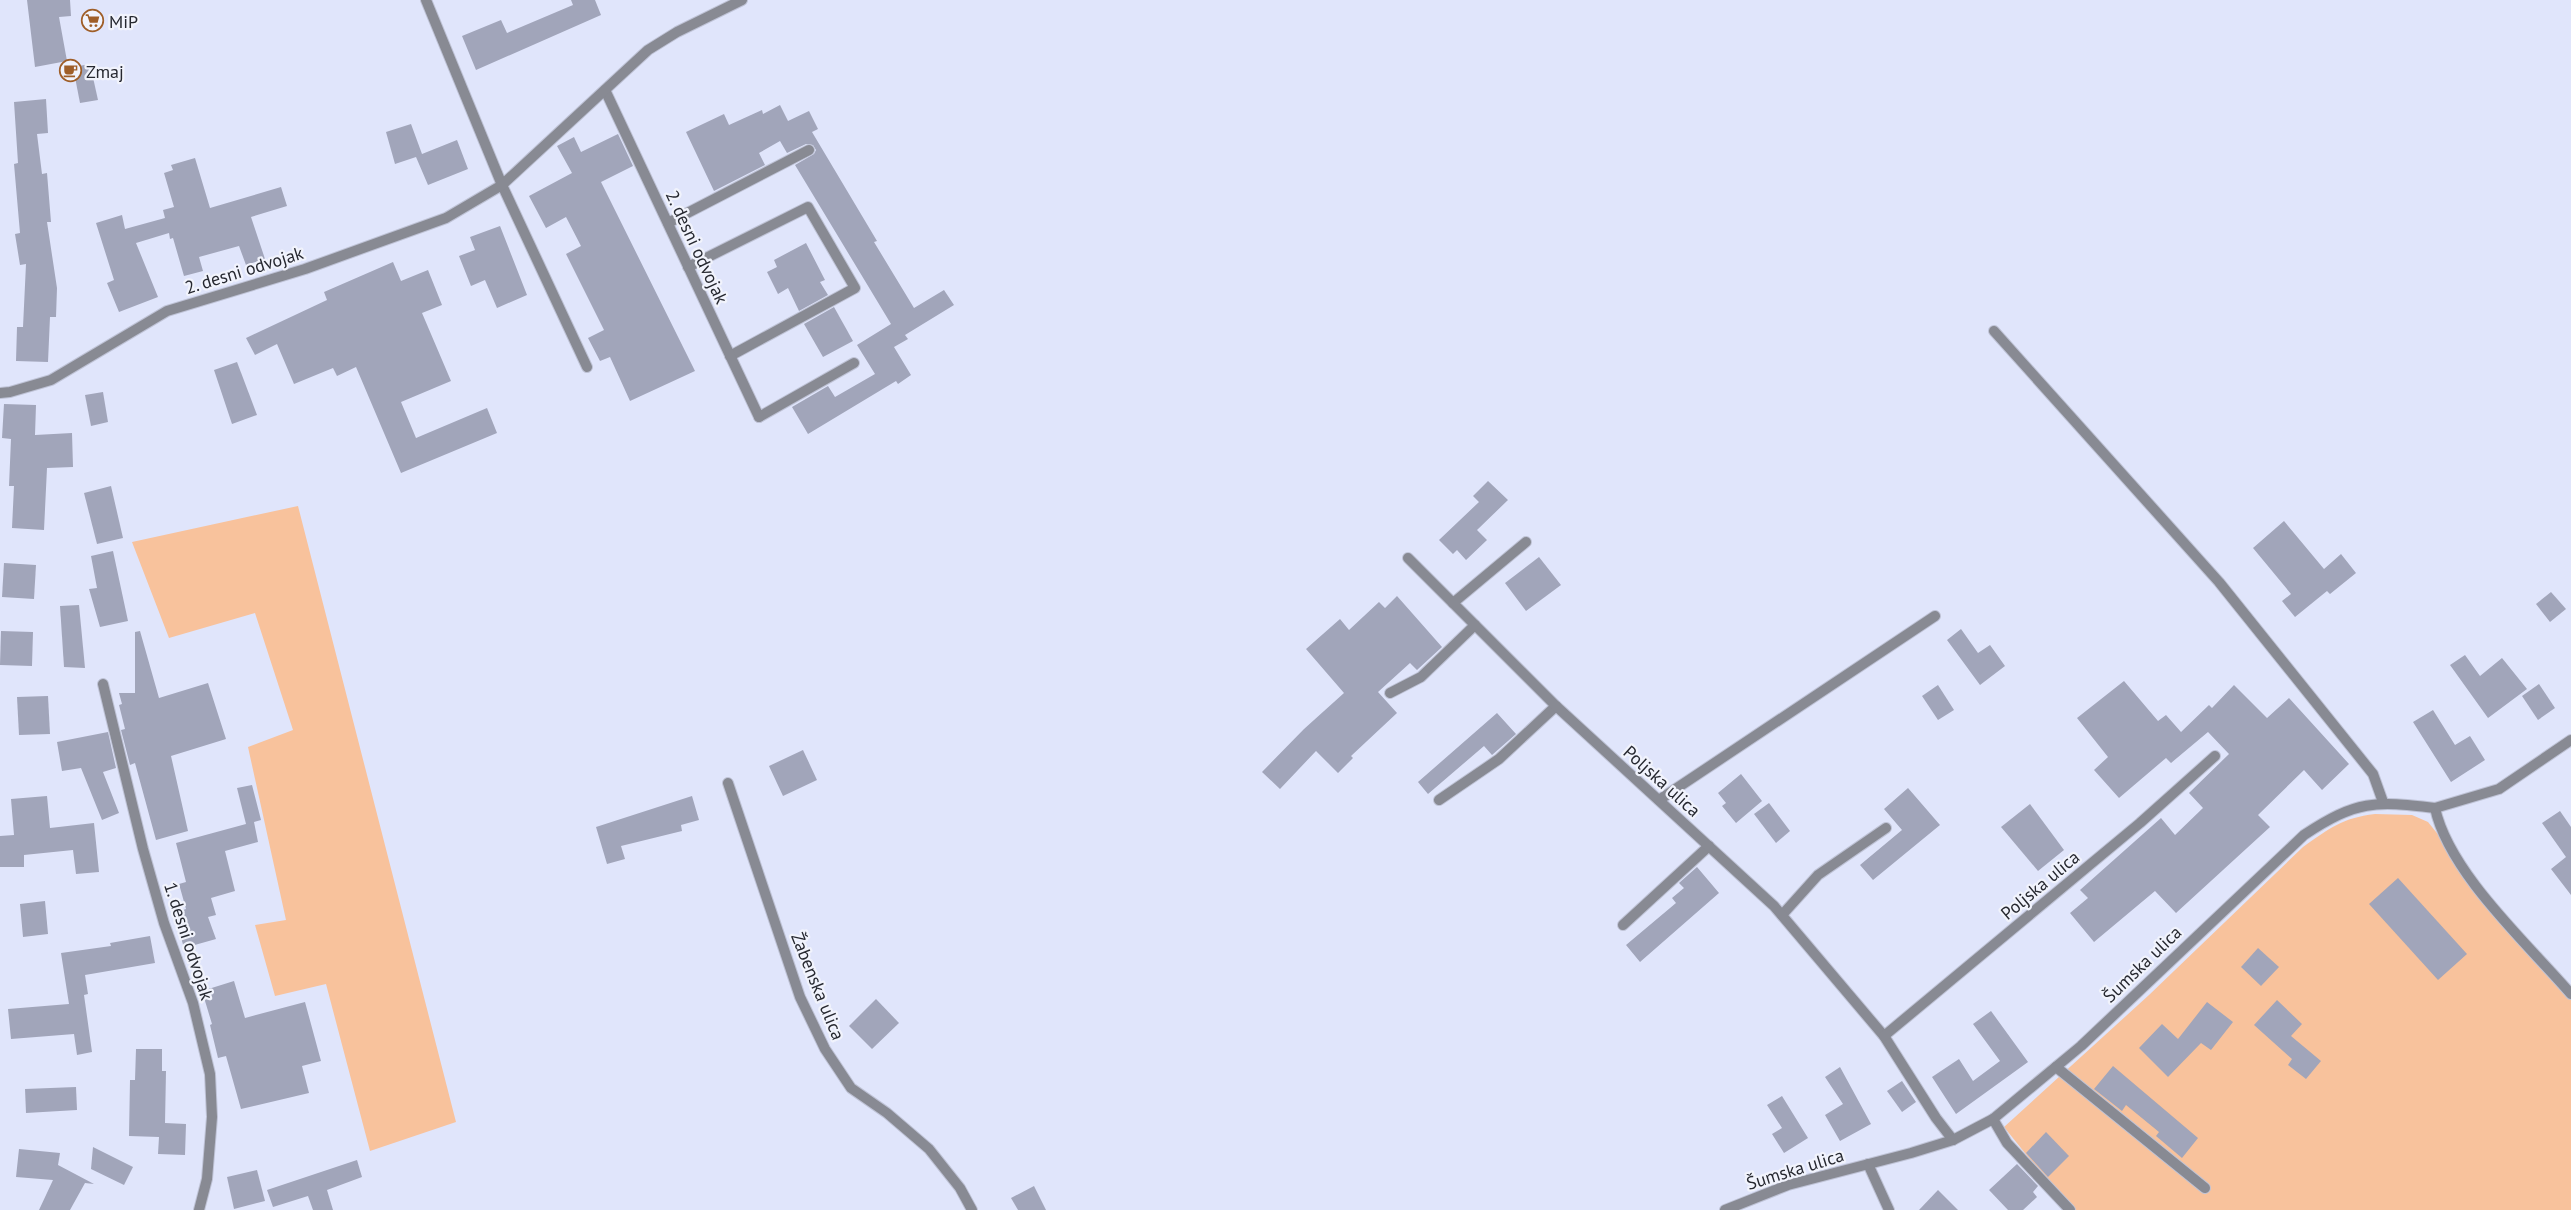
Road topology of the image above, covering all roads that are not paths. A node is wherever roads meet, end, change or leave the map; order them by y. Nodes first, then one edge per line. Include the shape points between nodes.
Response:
1 (426, 0) edge
2 (742, 0) edge
3 (605, 90) junction
4 (810, 150) dead end
5 (502, 185) junction
6 (668, 223) junction
7 (688, 267) junction
8 (1994, 331) dead end
9 (730, 356) junction
10 (854, 363) dead end
11 (587, 367) dead end
12 (0, 393) edge
13 (1526, 542) dead end
14 (1408, 558) dead end
15 (1453, 603) junction
16 (1935, 616) dead end
17 (1475, 625) junction
18 (103, 684) dead end
19 (1390, 692) dead end
20 (1556, 706) junction
21 (2571, 740) edge
22 (2215, 756) dead end
23 (728, 783) dead end
24 (1439, 800) dead end
25 (1659, 800) junction
26 (2383, 802) junction
27 (2435, 808) junction
28 (1886, 828) dead end
29 (1709, 846) junction
30 (1782, 915) junction
31 (1623, 925) dead end
32 (2570, 991) edge
33 (1884, 1036) junction
34 (2056, 1067) junction
35 (1993, 1119) junction
36 (1953, 1140) junction
37 (1868, 1164) junction
38 (2205, 1188) dead end
39 (199, 1210) edge
40 (972, 1210) edge
41 (1725, 1210) edge
42 (1889, 1210) edge
43 (2070, 1210) edge

1 - 5 street
2 - 3 street, 2. desni odvojak via 648,50
3 - 5 street, 2. desni odvojak
3 - 6 street, 2. desni odvojak
4 - 6 street
5 - 11 street
5 - 12 street, 2. desni odvojak via 446,218 399,237 306,269 167,310 51,380
6 - 7 street, 2. desni odvojak
7 - 9 street, 2. desni odvojak
7 - 9 street via 808,207 855,288
8 - 26 street via 2219,582 2373,774
9 - 10 street, 2. desni odvojak via 759,417
13 - 15 street
14 - 15 street, Poljska ulica
15 - 17 street, Poljska ulica
16 - 25 street
17 - 19 street via 1421,677
17 - 20 street, Poljska ulica
18 - 39 street, 1. desni odvojak via 143,849 192,1003 210,1074 212,1117 206,1180
20 - 24 street via 1499,758
20 - 25 street, Poljska ulica
21 - 27 street, Šumska ulica via 2499,789
22 - 33 street, Poljska ulica via 2140,823
23 - 40 street, Žabenska ulica via 800,997 825,1049 852,1088 929,1149 960,1188
25 - 29 street, Poljska ulica
26 - 27 street, Šumska ulica
26 - 34 street, Šumska ulica via 2347,810 2304,835
27 - 32 street via 2439,825 2478,888
28 - 30 street via 1818,875
29 - 30 street, Poljska ulica
29 - 31 street
30 - 33 street, Poljska ulica
33 - 36 street, Poljska ulica
34 - 35 street, Šumska ulica
34 - 38 street
35 - 36 street, Šumska ulica
35 - 43 street via 2007,1144
36 - 37 street, Šumska ulica
37 - 41 street, Šumska ulica via 1788,1185
37 - 42 street

